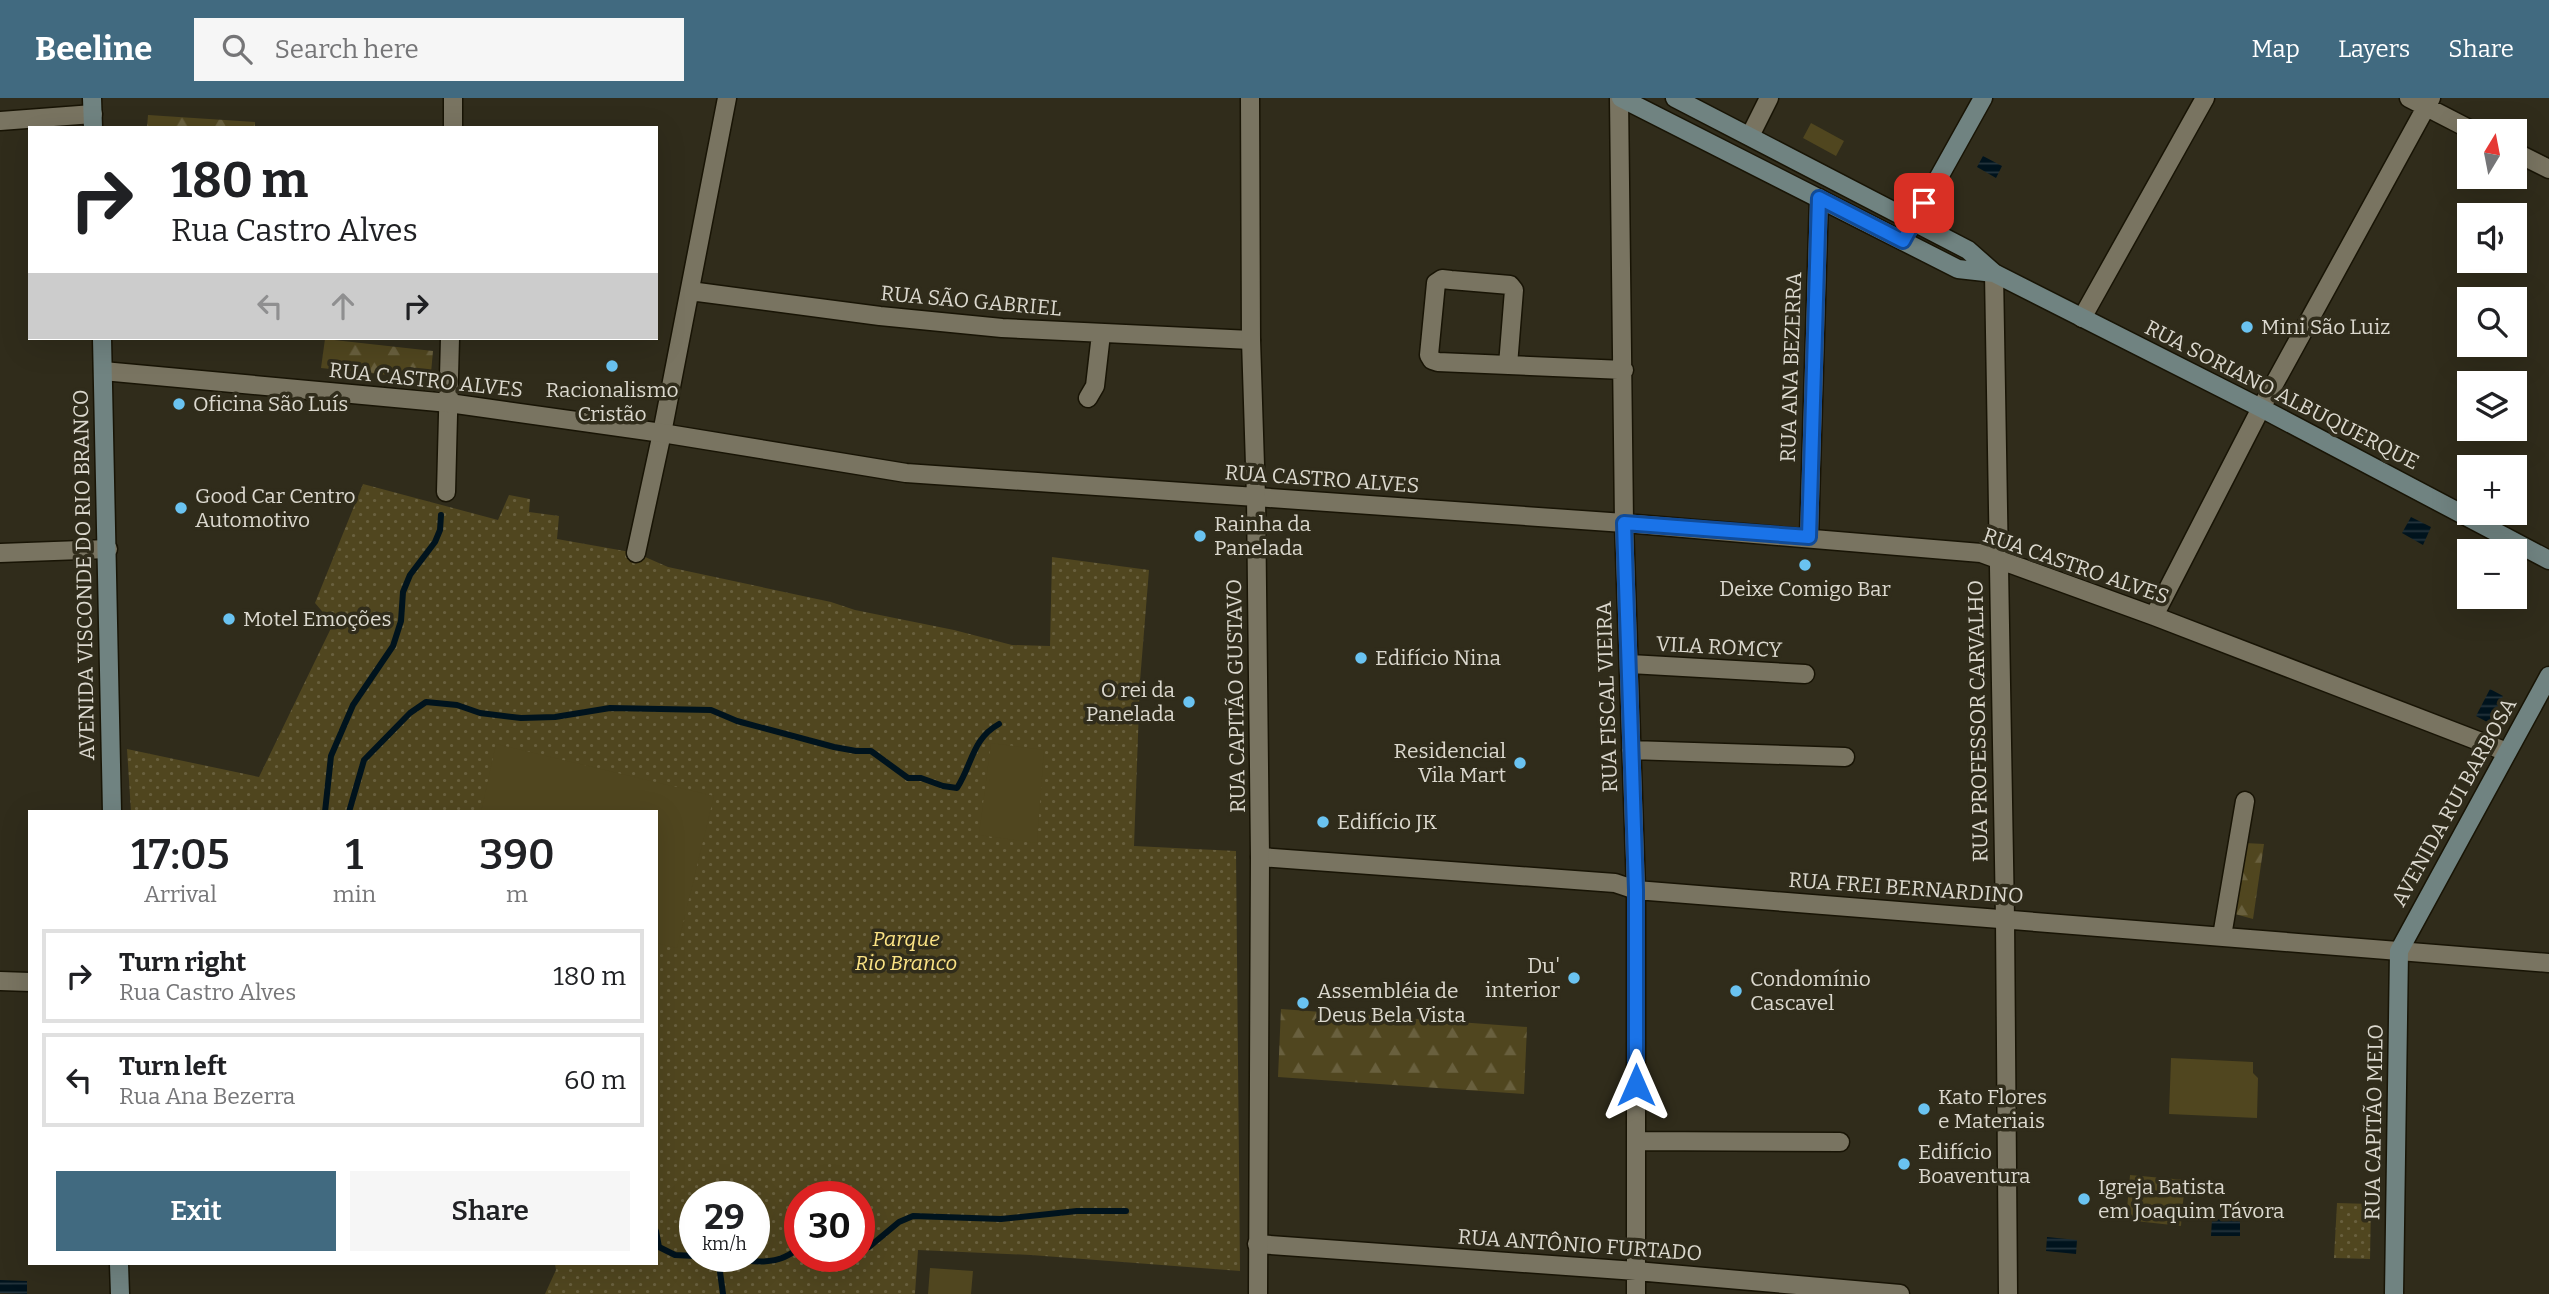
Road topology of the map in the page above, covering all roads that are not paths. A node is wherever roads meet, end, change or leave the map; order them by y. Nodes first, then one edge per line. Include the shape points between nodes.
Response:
1 (453, 98) edge
2 (727, 98) edge
3 (1250, 98) edge
4 (1620, 98) edge
5 (1675, 98) edge
6 (1769, 98) edge
7 (1983, 98) edge
8 (2205, 98) edge
9 (2409, 98) edge
10 (2429, 103) edge
11 (93, 113) edge
12 (0, 121) edge
13 (2457, 121) edge
14 (453, 126) edge
15 (1749, 136) junction
16 (2527, 158) edge
17 (2549, 169) edge
18 (1819, 198) junction
19 (1914, 221) junction
20 (1903, 241) junction
21 (1994, 273) junction
22 (690, 290) junction
23 (2082, 318) junction
24 (1101, 334) junction
25 (102, 340) edge
26 (450, 340) edge
27 (1251, 340) junction
28 (1508, 365) junction
29 (1623, 370) junction
30 (103, 371) junction
31 (1088, 398) dead end
32 (449, 403) junction
33 (2261, 408) junction
34 (662, 433) junction
35 (446, 492) dead end
36 (1256, 497) junction
37 (1624, 523) junction
38 (1809, 537) junction
39 (108, 550) junction
40 (0, 553) edge
41 (636, 553) dead end
42 (2549, 560) edge
43 (1997, 561) junction
44 (2154, 617) junction
45 (1630, 664) junction
46 (1805, 674) dead end
47 (2549, 676) edge
48 (1631, 750) junction
49 (2507, 752) junction
50 (1845, 757) dead end
51 (2245, 801) dead end
52 (111, 810) edge
53 (1261, 857) junction
54 (1636, 890) junction
55 (2005, 919) junction
56 (2222, 936) junction
57 (2399, 951) junction
58 (2549, 963) edge
59 (0, 981) edge
60 (28, 982) edge
61 (1636, 1141) junction
62 (1840, 1142) dead end
63 (1257, 1244) junction
64 (119, 1265) edge
65 (1636, 1272) junction
66 (120, 1294) edge
67 (1258, 1294) edge
68 (1636, 1294) edge
69 (1900, 1294) edge
70 (2008, 1294) edge
71 (2394, 1294) edge

1 - 14 street
2 - 22 street
3 - 27 street, RUA CAPITÃO GUSTAVO
4 - 18 main road, RUA SORIANO ALBUQUERQUE
4 - 29 street, RUA FISCAL VIEIRA
5 - 15 main road, RUA SORIANO ALBUQUERQUE
6 - 15 street
7 - 19 main road
8 - 23 street
9 - 10 street
10 - 13 street
10 - 33 street
11 - 12 street
15 - 19 main road, RUA SORIANO ALBUQUERQUE
16 - 17 street
18 - 20 main road, RUA SORIANO ALBUQUERQUE
18 - 38 street, RUA ANA BEZERRA
19 - 20 main road
19 - 21 main road, RUA SORIANO ALBUQUERQUE via 1968,250
20 - 21 main road, RUA SORIANO ALBUQUERQUE via 1958,269
21 - 23 main road, RUA SORIANO ALBUQUERQUE
21 - 43 street, RUA PROFESSOR CARVALHO
22 - 24 street, RUA SÃO GABRIEL via 880,316
22 - 34 street
23 - 33 main road, RUA SORIANO ALBUQUERQUE
24 - 27 street, RUA SÃO GABRIEL
24 - 31 street via 1095,386
25 - 30 main road, AVENIDA VISCONDE DO RIO BRANCO
26 - 32 street
27 - 36 street, RUA CAPITÃO GUSTAVO
28 - 28 street via 1432,360 1436,283 1451,279 1510,285 1514,290
28 - 29 street
29 - 37 street, RUA FISCAL VIEIRA
30 - 32 street, RUA CASTRO ALVES
30 - 39 main road, AVENIDA VISCONDE DO RIO BRANCO
32 - 34 street, RUA CASTRO ALVES
32 - 35 street
33 - 42 main road, RUA SORIANO ALBUQUERQUE
33 - 44 street
34 - 36 street, RUA CASTRO ALVES via 906,472
34 - 41 street
36 - 37 street, RUA CASTRO ALVES
36 - 53 street, RUA CAPITÃO GUSTAVO
37 - 38 street, RUA CASTRO ALVES
37 - 45 street, RUA FISCAL VIEIRA
38 - 43 street, RUA CASTRO ALVES via 1980,553
39 - 40 street
39 - 52 main road, AVENIDA VISCONDE DO RIO BRANCO
43 - 44 street, RUA CASTRO ALVES
43 - 55 street, RUA PROFESSOR CARVALHO
44 - 49 street, RUA CASTRO ALVES
45 - 46 street, VILA ROMCY
45 - 48 street, RUA FISCAL VIEIRA
47 - 49 main road, AVENIDA RUI BARBOSA
48 - 50 street
48 - 54 street, RUA FISCAL VIEIRA
49 - 57 main road, AVENIDA RUI BARBOSA
51 - 56 street
53 - 54 street, RUA FREI BERNARDINO via 1615,883
53 - 63 street, RUA CAPITÃO GUSTAVO
54 - 55 street, RUA FREI BERNARDINO
54 - 61 street, RUA FISCAL VIEIRA
55 - 56 street, RUA FREI BERNARDINO
55 - 70 street, RUA PROFESSOR CARVALHO
56 - 57 street, RUA FREI BERNARDINO
57 - 58 street, RUA FREI BERNARDINO
57 - 71 main road, RUA CAPITÃO MELO
59 - 60 street
61 - 62 street
61 - 65 street, RUA FISCAL VIEIRA
63 - 65 street, RUA ANTÔNIO FURTADO
63 - 67 street, RUA CAPITÃO GUSTAVO
64 - 66 main road
65 - 68 street, RUA FISCAL VIEIRA
65 - 69 street, RUA ANTÔNIO FURTADO

